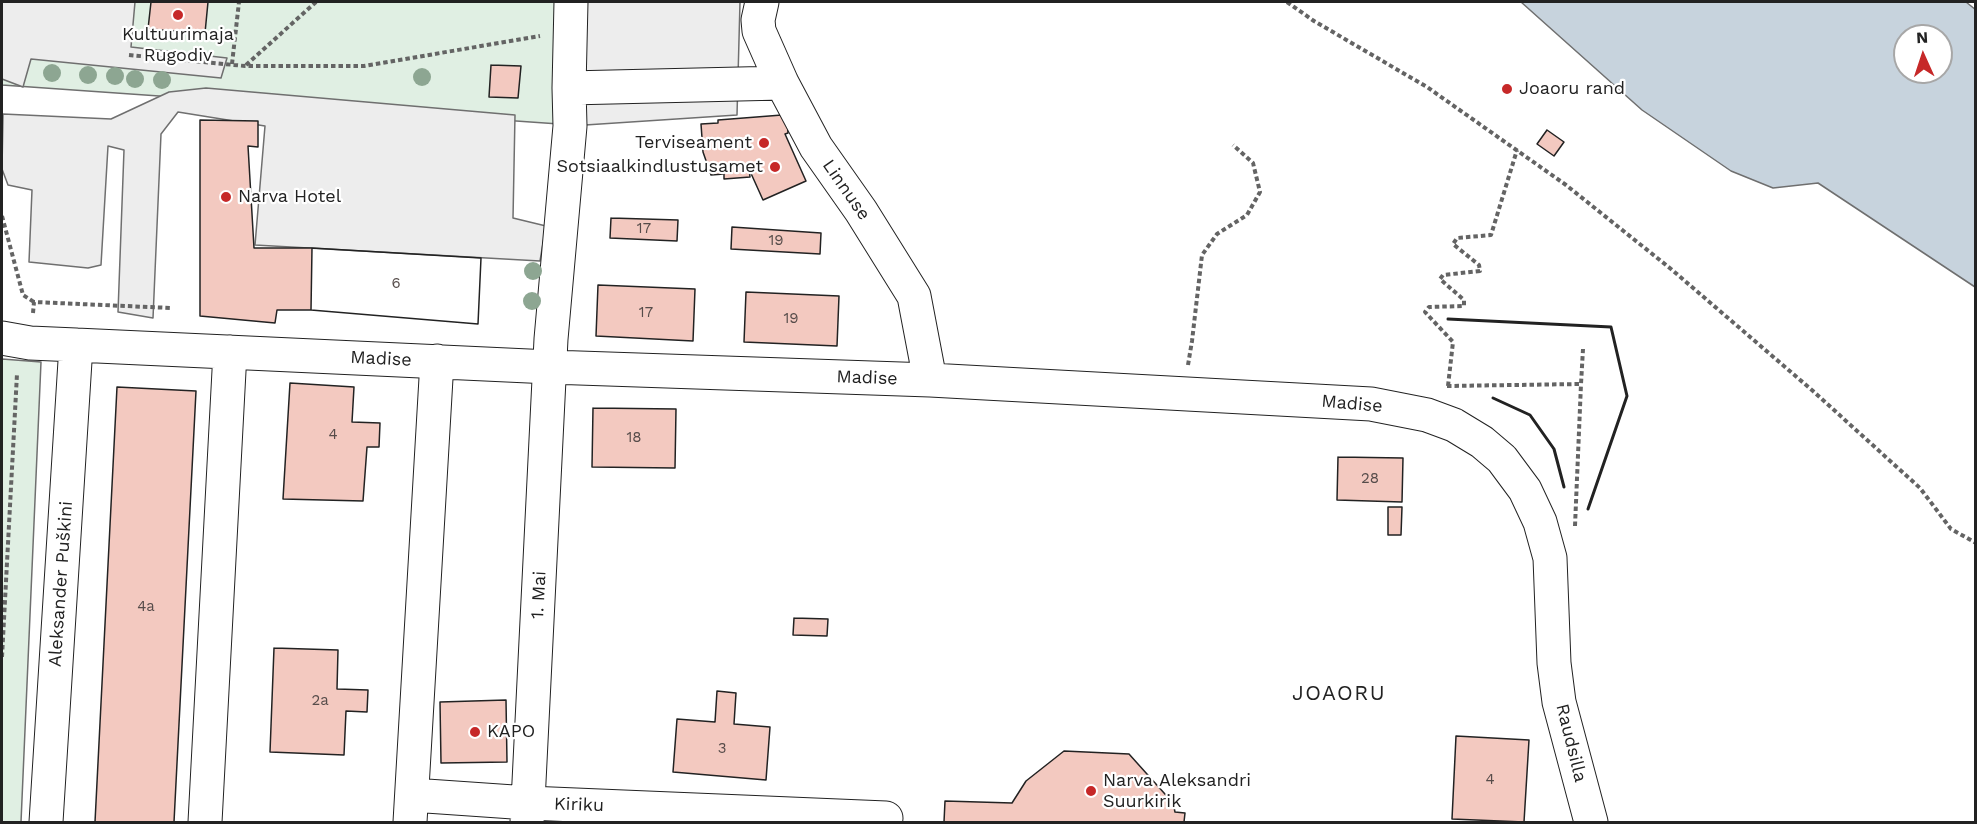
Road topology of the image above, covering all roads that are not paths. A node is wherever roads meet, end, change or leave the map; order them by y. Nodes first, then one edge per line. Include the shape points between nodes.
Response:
1 (762, 2) edge
2 (571, 17) edge
3 (782, 83) junction
4 (569, 88) junction
5 (2, 338) edge
6 (76, 345) junction
7 (230, 352) junction
8 (437, 361) junction
9 (550, 367) junction
10 (930, 380) junction
11 (1554, 663) joint
12 (411, 809) edge
13 (528, 813) edge
14 (46, 822) edge
15 (205, 822) edge
16 (885, 822) edge
17 (1591, 822) edge

1 - 3 street, Linnuse via 759,31
2 - 4 street, 1. Mai
3 - 4 street
3 - 10 street, Linnuse via 816,147 914,296
4 - 9 street, 1. Mai via 570,126
5 - 6 street, Madise
6 - 7 street, Madise
6 - 14 street, Aleksander Puškini
7 - 8 street, Madise
7 - 15 street
8 - 9 street, Madise
8 - 12 street
9 - 10 street, Madise
9 - 13 street, 1. Mai
10 - 11 street, Madise via 1371,404 1427,415 1454,425 1502,459 1525,490 1540,522 1550,558
11 - 17 street, Raudsilla
12 - 13 street, Kiriku
13 - 16 street, Kiriku via 885,818

